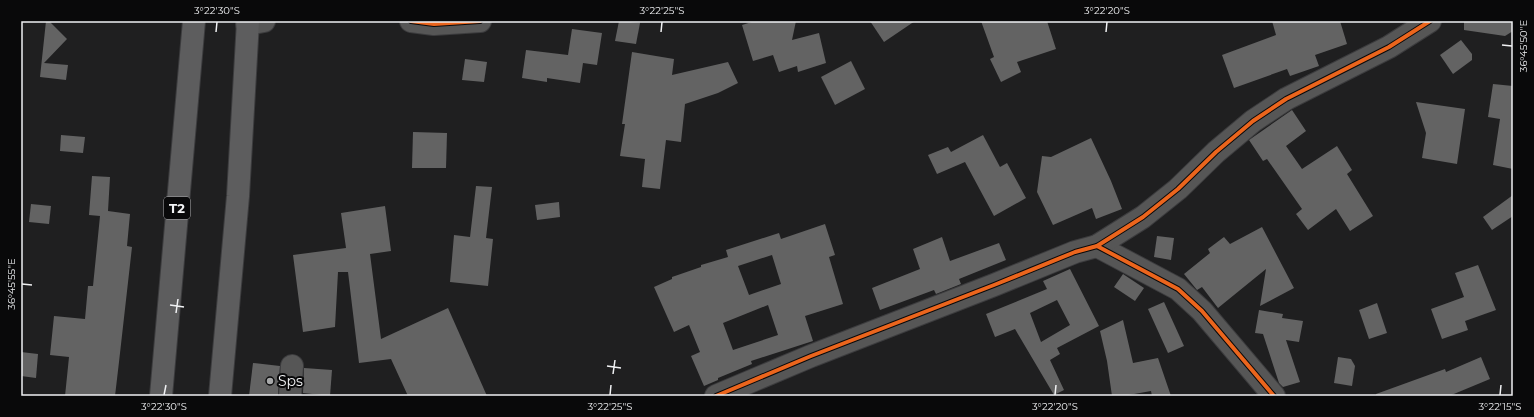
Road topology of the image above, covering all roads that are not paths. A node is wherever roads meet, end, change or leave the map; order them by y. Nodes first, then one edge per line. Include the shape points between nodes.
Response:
1 (194, 21) edge
2 (412, 21) edge
3 (480, 21) edge
4 (1430, 21) edge
5 (253, 22) edge
6 (1097, 246) junction
7 (292, 366) dead end
8 (161, 396) edge
9 (220, 396) edge
10 (290, 396) edge
11 (716, 396) edge
12 (1274, 396) edge

1 - 8 highway, T2
2 - 3 street via 434,24
4 - 6 street via 1389,47 1286,99 1253,121 1178,189 1143,217
5 - 9 highway
6 - 11 street via 1075,252
6 - 12 street via 1178,289 1202,311
7 - 10 street

